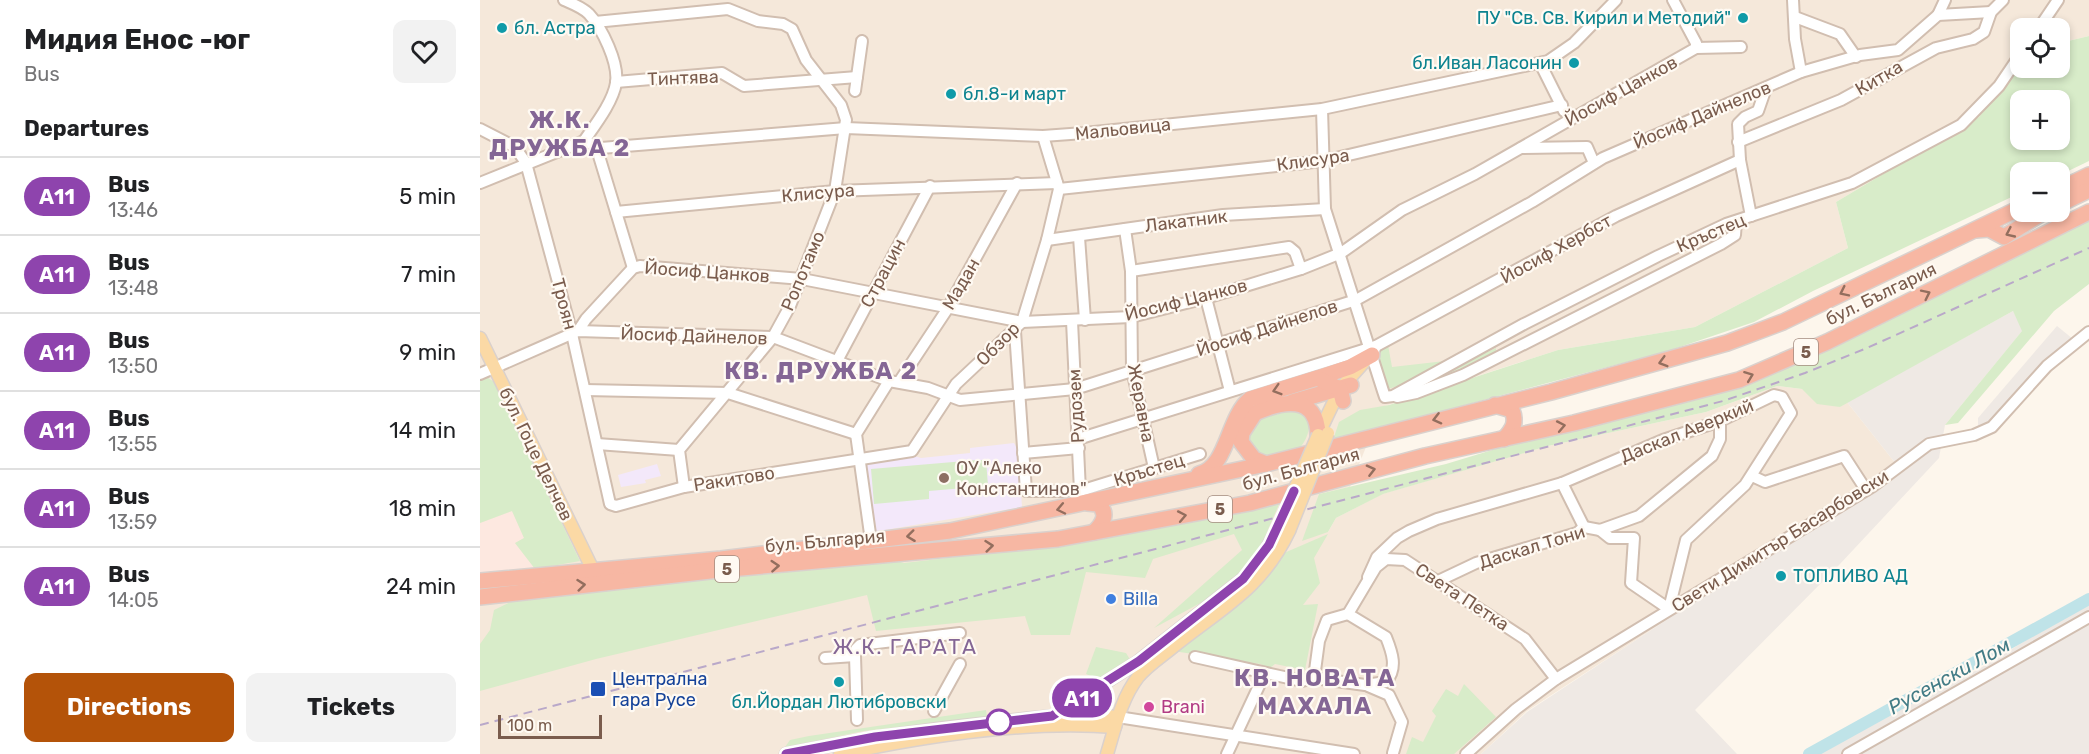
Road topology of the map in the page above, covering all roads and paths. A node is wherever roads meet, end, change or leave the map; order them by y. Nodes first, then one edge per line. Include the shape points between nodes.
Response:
1 (564, 0) edge
2 (1616, 0) edge
3 (1673, 0) edge
4 (1793, 0) edge
5 (1945, 0) edge
6 (2003, 0) edge
7 (2054, 1) edge
8 (1991, 12) junction
9 (1938, 15) junction
10 (1795, 17) junction
11 (2045, 18) edge
12 (595, 22) junction
13 (862, 41) dead end
14 (1741, 47) dead end
15 (1696, 48) junction
16 (1856, 57) junction
17 (1540, 63) junction
18 (2010, 69) edge
19 (1801, 72) junction
20 (857, 77) junction
21 (820, 79) junction
22 (616, 82) junction
23 (1767, 88) junction
24 (855, 91) dead end
25 (1562, 105) junction
26 (1322, 109) junction
27 (1568, 120) junction
28 (846, 128) junction
29 (480, 129) edge
30 (1043, 136) junction
31 (584, 141) junction
32 (1738, 142) junction
33 (601, 148) junction
34 (1521, 148) junction
35 (1740, 160) junction
36 (1323, 161) junction
37 (526, 163) junction
38 (1594, 163) junction
39 (2089, 175) edge
40 (480, 183) edge
41 (1017, 183) junction
42 (2070, 184) edge
43 (930, 186) junction
44 (1058, 186) junction
45 (2089, 190) edge
46 (835, 191) junction
47 (2070, 199) edge
48 (1325, 209) junction
49 (616, 212) junction
50 (2089, 212) edge
51 (2010, 213) edge
52 (1751, 216) junction
53 (1736, 222) junction
54 (2028, 222) edge
55 (1125, 229) junction
56 (1973, 231) junction
57 (1079, 237) junction
58 (1047, 240) junction
59 (1341, 253) junction
60 (633, 268) junction
61 (1301, 269) junction
62 (1131, 271) junction
63 (802, 279) junction
64 (873, 292) junction
65 (1206, 298) junction
66 (1356, 300) junction
67 (948, 308) junction
68 (1131, 317) junction
69 (1085, 320) junction
70 (1072, 321) junction
71 (1018, 326) junction
72 (2089, 332) edge
73 (575, 333) junction
74 (773, 337) junction
75 (480, 338) edge
76 (1219, 344) junction
77 (1372, 350) junction
78 (837, 361) junction
79 (494, 367) junction
80 (1132, 370) junction
81 (480, 374) edge
82 (1317, 378) junction
83 (894, 382) junction
84 (1075, 389) junction
85 (585, 390) junction
86 (1230, 391) junction
87 (1345, 392) junction
88 (728, 393) junction
89 (1019, 394) junction
90 (950, 396) junction
91 (1389, 397) junction
92 (1531, 397) junction
93 (1283, 404) junction
94 (1494, 405) junction
95 (1143, 418) junction
96 (1720, 421) junction
97 (1524, 433) junction
98 (856, 434) junction
99 (1323, 434) junction
100 (1504, 439) junction
101 (1078, 443) junction
102 (597, 444) junction
103 (679, 450) junction
104 (1023, 453) junction
105 (1200, 454) dead end
106 (861, 460) junction
107 (1266, 464) junction
108 (1154, 468) junction
109 (1752, 476) junction
110 (1562, 483) junction
111 (684, 487) junction
112 (1866, 490) junction
113 (1139, 493) junction
114 (1083, 497) junction
115 (1112, 498) junction
116 (610, 504) joint
117 (1584, 527) junction
118 (1118, 528) junction
119 (1283, 530) junction
120 (1600, 530) junction
121 (1094, 532) junction
122 (872, 541) junction
123 (593, 570) junction
124 (1368, 578) junction
125 (480, 581) edge
126 (1438, 581) junction
127 (480, 597) edge
128 (1669, 609) junction
129 (1348, 614) junction
130 (2089, 617) edge
131 (960, 633) dead end
132 (855, 652) junction
133 (1195, 657) dead end
134 (825, 658) dead end
135 (960, 664) dead end
136 (1266, 674) junction
137 (1314, 678) junction
138 (1556, 680) junction
139 (1365, 685) junction
140 (934, 711) dead end
141 (1052, 716) junction
142 (857, 720) dead end
143 (1116, 722) junction
144 (1235, 737) junction
145 (1299, 750) edge
146 (786, 754) edge
147 (840, 754) edge
148 (1107, 754) edge
149 (1227, 754) edge
150 (1354, 754) edge
151 (1393, 754) edge
152 (1466, 754) edge
153 (1848, 754) edge

1 - 12 street via 583,9
2 - 17 street, Мальовица via 1574,43
3 - 15 street
4 - 10 street
5 - 9 street
6 - 8 street, Китка
7 - 11 street
8 - 9 street
8 - 32 street, Китка via 1984,32 1973,39 1936,48 1841,100
9 - 16 street, Йосиф Дайнелов via 1904,47
10 - 16 street via 1840,34
10 - 19 street
12 - 21 street via 728,9 792,29
12 - 22 street via 610,53
13 - 20 street
14 - 15 street
15 - 27 street, Йосиф Цанков
16 - 19 street, Йосиф Дайнелов
17 - 25 street
17 - 26 street, Мальовица
18 - 52 street, Кръстец via 1961,125 1852,183
19 - 23 street, Йосиф Дайнелов
20 - 21 street, Тинтява
20 - 24 street
21 - 22 street, Тинтява via 744,86 722,74
21 - 28 street via 841,105
22 - 31 street
23 - 32 street via 1758,111 1738,124
23 - 38 street, Йосиф Дайнелов
25 - 27 street
25 - 36 street, Клисура
26 - 30 street, Мальовица
26 - 36 street
27 - 34 street, Йосиф Цанков
28 - 30 street, Мальовица
28 - 33 street, Мальовица
28 - 46 street, Ропотамо
29 - 37 street via 514,147
30 - 44 street, Обзор
31 - 33 street
31 - 37 street
32 - 35 street
33 - 49 street via 599,156
34 - 38 street via 1587,147
34 - 59 street, Йосиф Цанков via 1402,210
35 - 52 street
35 - 77 street, Йосиф Хербст via 1616,216
36 - 44 street, Клисура
36 - 48 street
37 - 40 street
37 - 73 street, Троян
38 - 66 street, Йосиф Дайнелов
39 - 42 highway
41 - 43 street, Клисура
41 - 44 street, Клисура
41 - 67 street, Мадан
43 - 46 street, Клисура
43 - 64 street, Страцин
44 - 58 street, Обзор
45 - 47 highway
46 - 49 street, Клисура
46 - 63 street, Ропотамо
48 - 55 street, Лакатник via 1223,216
48 - 59 street
49 - 60 street
97 -> 50 highway, бул. България / 5 via 1706,390 1776,365
51 - 56 highway, бул. България / 5
52 - 53 street, Кръстец
53 - 91 street, Кръстец via 1658,256
53 - 91 street via 1735,235 1721,244 1463,375 1416,393
54 -> 56 highway via 2004,237 1989,229
55 - 57 street, Лакатник
55 - 62 street, Жеравна
56 -> 92 highway, бул. България / 5 via 1749,335
57 - 58 street, Лакатник
57 - 69 street
58 - 71 street, Обзор
59 - 61 street, Йосиф Цанков
59 - 66 street
60 - 63 street, Йосиф Цанков via 661,266
60 - 73 street, Йосиф Цанков
61 - 62 street via 1289,248
61 - 65 street, Йосиф Цанков
62 - 68 street, Жеравна
63 - 64 street, Йосиф Цанков
63 - 74 street, Ропотамо
64 - 67 street, Йосиф Цанков
64 - 78 street, Страцин
65 - 68 street, Йосиф Цанков
65 - 76 street
66 - 76 street, Йосиф Дайнелов
66 - 77 street
67 - 71 street, Йосиф Цанков
67 - 83 street, Мадан
68 - 69 street, Йосиф Цанков
68 - 80 street, Жеравна
69 - 70 street, Йосиф Цанков
70 - 71 street, Йосиф Цанков
70 - 84 street, Рудозем
71 - 89 street
71 - 90 street, Обзор via 958,381
72 - 112 street, Свети Димитър Басарбовски via 2047,366 1992,428 1929,444
73 - 74 street, Йосиф Дайнелов
73 - 79 street, Йосиф Дайнелов
73 - 85 street, Троян
74 - 78 street, Йосиф Дайнелов
74 - 88 street, Ропотамо
75 - 79 main road, бул. Гоце Делчев
76 - 80 street, Йосиф Дайнелов
76 - 86 street
77 - 82 highway via 1350,367
77 - 86 street, Йосиф Хербст
77 - 87 main road
77 - 91 street
78 - 83 street, Йосиф Дайнелов
79 - 81 street, Йосиф Дайнелов
79 - 123 main road, бул. Гоце Делчев
80 - 84 street, Йосиф Дайнелов
80 - 95 street, Жеравна
82 - 87 highway
82 -> 113 highway via 1250,399 1241,406 1221,453 1206,472
83 - 90 street, Йосиф Дайнелов via 935,389
83 - 98 street, Мадан
84 - 89 street, Йосиф Дайнелов
84 - 101 street, Рудозем
85 - 88 street
85 - 102 street, Троян
86 - 95 street, Йосиф Хербст
87 - 93 highway
87 - 99 main road
88 - 98 street
88 - 103 street, Ропотамо
89 - 90 street, Йосиф Дайнелов via 960,400
89 - 104 street
90 - 106 street, Обзор via 910,453
92 - 94 highway, бул. България / 5
92 - 97 highway via 1518,419
93 - 99 highway via 1306,406
93 - 107 highway via 1254,413 1242,432 1241,442 1248,453
94 - 100 highway via 1512,410 1515,418
94 -> 107 highway, бул. България / 5
95 - 101 street, Йосиф Хербст
95 - 108 street, Жеравна
96 - 109 street, Даскал Аверкий via 1774,395 1782,397 1788,405 1791,413 1786,423
96 - 110 street, Даскал Аверкий via 1663,440
96 - 120 street, Даскал Тони via 1720,439 1712,456 1639,516
97 - 100 highway, бул. България / 5
98 - 106 street
99 - 119 main road, bridge
118 -> 100 highway, бул. България / 5 via 1250,503
101 - 104 street, Йосиф Хербст
101 - 114 street, Рудозем
102 - 103 street
102 - 116 street, Троян
103 - 111 street
104 - 114 street, Кръстец via 1026,491
105 - 108 street, Кръстец
106 - 111 street, Ракитово
106 - 122 street
107 - 113 highway, бул. България / 5
108 - 114 street, Кръстец
109 - 112 street via 1765,482 1844,456
109 - 128 street, Даскал Аверкий via 1686,540
110 - 117 street
110 - 124 street, Даскал Аверкий via 1437,519 1409,531 1377,558
111 - 116 street, Ракитово via 616,506
112 - 128 street, Свети Димитър Басарбовски
113 - 115 highway, бул. България / 5
114 - 115 highway, бул. България / 5
114 - 121 highway via 1098,504 1104,512 1103,522
114 -> 122 highway, бул. България / 5 via 950,531
115 - 118 highway via 1107,512
117 - 120 street, Даскал Тони
117 - 126 street, Даскал Тони via 1577,533 1476,563
118 - 121 highway, бул. България / 5
119 - 141 main road via 1243,579 1139,661
119 - 143 main road via 1269,567 1253,585 1140,675
120 - 128 street via 1610,538 1634,538 1631,583
127 -> 121 highway, бул. България / 5 via 718,570 1058,539
122 - 123 highway, бул. България / 5
123 - 125 highway, бул. България / 5
124 - 126 street, Света Петка via 1382,562 1395,558
124 - 129 street, Света Петка
126 - 138 street, Света Петка via 1525,639
128 - 138 street, Свети Димитър Басарбовски
129 - 137 street via 1327,620 1319,641
129 - 139 street via 1386,637 1392,653 1393,672 1386,682
130 - 153 street
131 - 132 street via 867,642
132 - 134 street
132 - 142 street
133 - 136 street
135 - 140 street
136 - 137 street via 1302,681
136 - 144 street
137 - 139 street
138 - 152 street, Свети Димитър Басарбовски via 1516,709
139 - 151 street via 1389,694 1402,722
141 - 143 main road
141 - 146 main road via 886,735
143 - 144 street
143 - 147 main road via 959,735
143 - 148 main road
144 - 145 street
144 - 149 street
145 - 150 street

